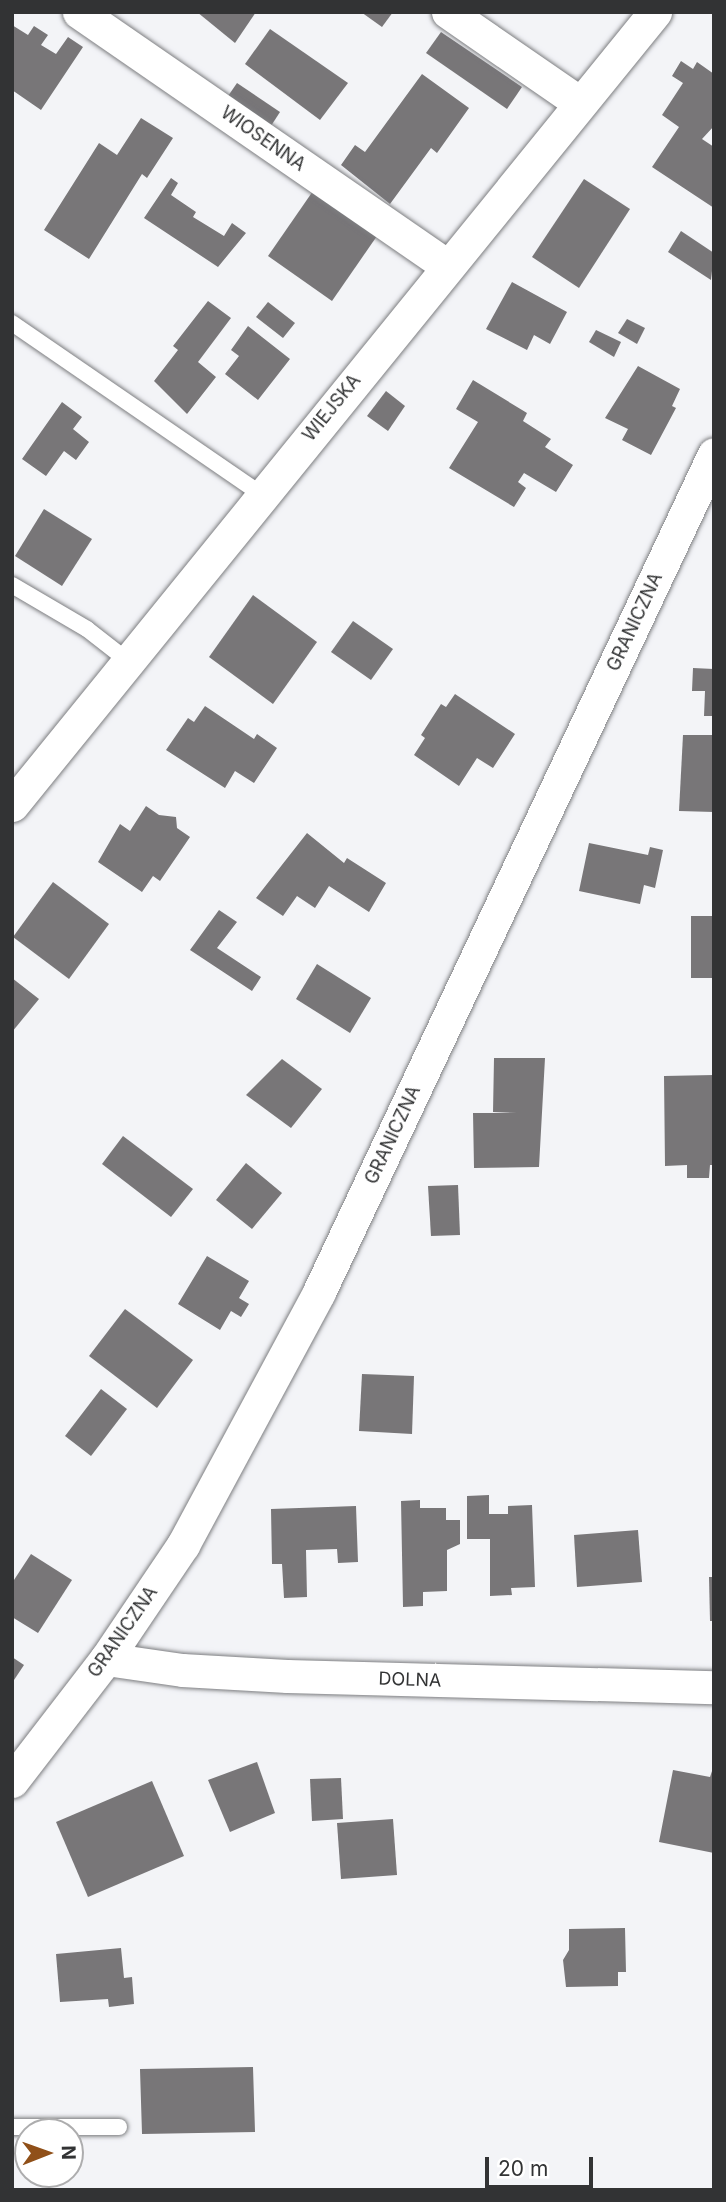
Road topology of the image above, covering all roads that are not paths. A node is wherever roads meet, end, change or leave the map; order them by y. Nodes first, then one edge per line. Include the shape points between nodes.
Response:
1 (79, 12) edge
2 (448, 12) edge
3 (655, 12) edge
4 (580, 103) junction
5 (447, 266) junction
6 (12, 323) edge
7 (714, 454) edge
8 (262, 495) junction
9 (12, 585) edge
10 (128, 661) junction
11 (12, 805) edge
12 (106, 1659) junction
13 (714, 1687) edge
14 (12, 1781) edge
15 (12, 2127) edge
16 (120, 2127) dead end

1 - 5 street, WIOSENNA
2 - 4 street
3 - 4 street, WIEJSKA
4 - 5 street, WIEJSKA
5 - 8 street, WIEJSKA
6 - 8 lane
7 - 12 street, GRANICZNA via 319,1292 183,1545
8 - 10 street, WIEJSKA
9 - 10 lane via 87,629
10 - 11 street, WIEJSKA
12 - 13 street, DOLNA via 182,1670 287,1676
12 - 14 street, GRANICZNA
15 - 16 lane

